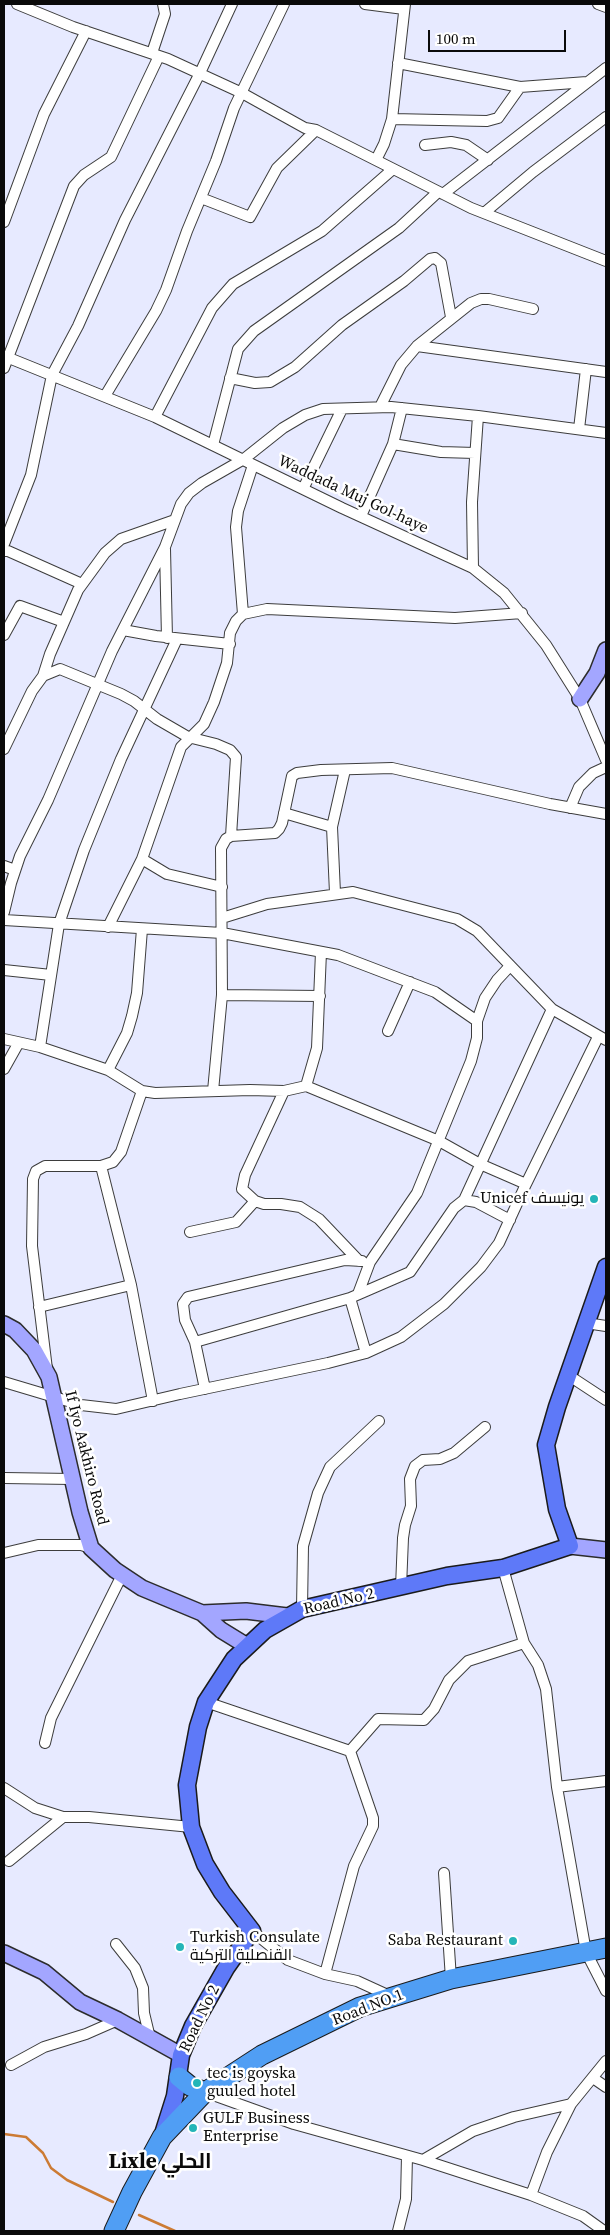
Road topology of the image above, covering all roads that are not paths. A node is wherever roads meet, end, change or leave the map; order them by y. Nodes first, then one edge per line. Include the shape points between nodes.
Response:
1 (17, 4) edge
2 (163, 4) edge
3 (232, 4) edge
4 (284, 4) edge
5 (365, 4) edge
6 (598, 4) edge
7 (405, 6) edge
8 (606, 7) edge
9 (86, 32) junction
10 (155, 54) junction
11 (398, 63) junction
12 (606, 68) edge
13 (200, 73) junction
14 (588, 82) junction
15 (520, 87) junction
16 (242, 93) junction
17 (606, 117) edge
18 (392, 119) junction
19 (316, 130) junction
20 (425, 145) dead end
21 (376, 160) junction
22 (488, 160) junction
23 (393, 169) junction
24 (441, 193) junction
25 (201, 198) junction
26 (484, 213) junction
27 (4, 222) edge
28 (606, 261) edge
29 (533, 309) dead end
30 (452, 317) junction
31 (416, 346) junction
32 (5, 356) edge
33 (4, 368) edge
34 (586, 370) junction
35 (606, 372) edge
36 (52, 375) junction
37 (230, 378) junction
38 (105, 396) junction
39 (380, 407) junction
40 (342, 408) junction
41 (402, 408) junction
42 (478, 416) junction
43 (155, 417) junction
44 (579, 430) junction
45 (606, 433) edge
46 (393, 444) junction
47 (213, 445) junction
48 (475, 453) junction
49 (248, 462) junction
50 (304, 489) junction
51 (360, 516) junction
52 (175, 520) junction
53 (4, 544) edge
54 (165, 548) junction
55 (4, 551) edge
56 (473, 568) junction
57 (82, 584) junction
58 (522, 613) junction
59 (243, 614) junction
60 (64, 622) junction
61 (123, 630) junction
62 (4, 635) edge
63 (172, 638) junction
64 (230, 644) junction
65 (606, 650) edge
66 (43, 676) junction
67 (97, 684) junction
68 (580, 699) junction
69 (144, 709) junction
70 (188, 737) junction
71 (4, 749) edge
72 (606, 760) edge
73 (606, 767) edge
74 (346, 770) junction
75 (570, 808) junction
76 (284, 813) junction
77 (606, 814) edge
78 (332, 827) junction
79 (231, 836) junction
80 (142, 859) junction
81 (4, 866) edge
82 (15, 870) junction
83 (222, 886) junction
84 (335, 893) junction
85 (4, 912) edge
86 (222, 918) junction
87 (4, 920) edge
88 (59, 924) junction
89 (108, 927) junction
90 (142, 929) junction
91 (222, 933) junction
92 (322, 952) junction
93 (510, 966) junction
94 (4, 970) edge
95 (51, 975) junction
96 (410, 982) junction
97 (222, 996) junction
98 (320, 996) junction
99 (552, 1009) junction
100 (477, 1021) junction
101 (388, 1031) dead end
102 (602, 1038) edge
103 (4, 1040) edge
104 (18, 1044) junction
105 (40, 1047) junction
106 (4, 1069) edge
107 (108, 1070) junction
108 (306, 1086) junction
109 (142, 1091) junction
110 (284, 1091) junction
111 (213, 1092) junction
112 (439, 1140) junction
113 (480, 1164) junction
114 (101, 1166) junction
115 (526, 1184) junction
116 (464, 1200) junction
117 (255, 1201) junction
118 (510, 1220) junction
119 (190, 1232) dead end
120 (359, 1261) junction
121 (370, 1262) junction
122 (606, 1267) edge
123 (131, 1284) junction
124 (354, 1296) junction
125 (39, 1307) junction
126 (586, 1323) junction
127 (4, 1324) edge
128 (606, 1326) edge
129 (195, 1342) junction
130 (366, 1353) junction
131 (568, 1375) junction
132 (49, 1377) junction
133 (4, 1382) edge
134 (205, 1389) junction
135 (54, 1398) junction
136 (606, 1400) edge
137 (153, 1402) junction
138 (379, 1421) dead end
139 (485, 1426) dead end
140 (4, 1478) edge
141 (72, 1479) junction
142 (570, 1546) junction
143 (91, 1548) junction
144 (606, 1550) edge
145 (4, 1554) edge
146 (503, 1568) junction
147 (122, 1575) junction
148 (401, 1587) junction
149 (302, 1609) junction
150 (202, 1613) junction
151 (287, 1616) junction
152 (524, 1643) junction
153 (247, 1646) junction
154 (206, 1702) junction
155 (45, 1743) dead end
156 (350, 1751) junction
157 (606, 1782) edge
158 (557, 1787) junction
159 (4, 1788) edge
160 (63, 1816) junction
161 (191, 1827) junction
162 (9, 1861) dead end
163 (444, 1873) dead end
164 (252, 1931) junction
165 (116, 1944) dead end
166 (606, 1948) edge
167 (586, 1952) junction
168 (4, 1954) edge
169 (325, 1974) junction
170 (450, 1979) junction
171 (606, 1991) edge
172 (392, 1997) junction
173 (118, 2020) junction
174 (150, 2038) junction
175 (181, 2055) junction
176 (606, 2061) edge
177 (11, 2065) dead end
178 (179, 2077) junction
179 (592, 2078) junction
180 (606, 2088) edge
181 (205, 2092) junction
182 (571, 2104) junction
183 (162, 2137) junction
184 (407, 2156) junction
185 (423, 2160) junction
186 (531, 2195) junction
187 (114, 2231) edge
188 (398, 2231) edge
189 (604, 2231) edge

1 - 9 street
2 - 10 street via 164,14
3 - 13 street
4 - 16 street
5 - 7 street
6 - 8 street
7 - 11 street
9 - 10 street
9 - 27 street via 44,114
10 - 13 street
10 - 32 street via 111,156 74,186
11 - 15 street
11 - 18 street
12 - 14 street
13 - 16 street
13 - 36 street via 125,220 78,326
14 - 15 street
14 - 22 street
15 - 18 street via 498,118 487,121
16 - 19 street via 305,128
16 - 25 street
17 - 26 street
18 - 21 street
19 - 21 street
19 - 25 street via 277,168 250,216
20 - 22 street via 451,142 466,145
21 - 23 street
22 - 24 street
23 - 24 street
23 - 43 street via 322,231 233,284 212,308
24 - 26 street
24 - 37 street via 399,228 254,331 238,349
25 - 38 street via 156,311
26 - 28 street
29 - 30 street via 481,299 471,302
30 - 31 street
30 - 37 street via 441,263 435,258 430,259 342,325 295,368 270,382 255,384
31 - 34 street
31 - 39 street via 401,366
32 - 33 street
32 - 36 street, Waddada Muj Gol-haye
34 - 35 street
34 - 44 street
36 - 38 street, Waddada Muj Gol-haye
36 - 53 street via 31,475
37 - 47 street
38 - 43 street, Waddada Muj Gol-haye
39 - 40 street
39 - 41 street
40 - 49 street via 323,409 283,428
40 - 50 street
41 - 42 street
41 - 46 street
42 - 44 street
42 - 48 street
43 - 47 street, Waddada Muj Gol-haye
44 - 45 street
46 - 48 street via 441,452
46 - 51 street
47 - 49 street, Waddada Muj Gol-haye
48 - 56 street
49 - 50 street, Waddada Muj Gol-haye
49 - 52 street via 202,483 189,493
49 - 59 street via 236,527
50 - 51 street, Waddada Muj Gol-haye
51 - 56 street, Waddada Muj Gol-haye
52 - 54 street
52 - 57 street via 121,539 105,553
54 - 61 street
54 - 63 street
55 - 57 street
56 - 58 street, Waddada Muj Gol-haye via 496,585
57 - 60 street
58 - 59 street via 455,618 267,609
58 - 68 street, Waddada Muj Gol-haye
59 - 64 street via 230,632
60 - 62 street via 20,606
60 - 66 street
61 - 63 street
61 - 67 street
63 - 64 street
63 - 69 street
64 - 70 street via 214,702 204,724
65 - 68 street via 598,673
66 - 67 street via 60,669
66 - 71 street via 32,691
67 - 69 street
67 - 82 street
68 - 72 street, Waddada Muj Gol-haye
69 - 70 street
69 - 88 street via 84,850
70 - 79 street via 216,744 230,750 236,757
70 - 80 street via 168,779
73 - 75 street via 593,772 580,787
74 - 75 street via 392,768
74 - 76 street via 305,772 292,776
74 - 78 street
75 - 77 street
76 - 78 street
76 - 79 street via 275,833
78 - 84 street
79 - 83 street via 226,838 221,848
80 - 83 street via 167,874
80 - 89 street
81 - 82 street
82 - 85 street
83 - 86 street
84 - 86 street via 267,904
84 - 93 street via 352,892 456,919 477,931
86 - 91 street
87 - 88 street
88 - 89 street
88 - 95 street
89 - 90 street
90 - 91 street
90 - 107 street via 132,1016
91 - 92 street
91 - 97 street
92 - 96 street
92 - 98 street
93 - 99 street
93 - 100 street via 485,998
94 - 95 street
95 - 105 street
96 - 100 street via 435,992
96 - 101 street
97 - 98 street
97 - 111 street
98 - 108 street via 317,1048
99 - 102 street
99 - 113 street
100 - 112 street via 477,1038 471,1061
102 - 115 street
103 - 104 street
104 - 105 street
104 - 106 street
105 - 107 street
107 - 109 street
108 - 110 street
108 - 112 street
109 - 111 street
109 - 114 street via 121,1152 113,1162
110 - 111 street
110 - 117 street via 245,1175 242,1189
112 - 113 street
112 - 121 street via 417,1193
113 - 115 street
113 - 116 street
114 - 123 street
114 - 125 street via 45,1166 36,1170 33,1179 32,1246
115 - 118 street
116 - 118 street via 476,1202
116 - 124 street via 454,1208 410,1272
117 - 119 street via 236,1222
117 - 120 street via 300,1207 319,1219
118 - 130 street via 499,1243 481,1267 444,1304 401,1337
120 - 121 street
120 - 129 street via 345,1260 188,1298 182,1304
121 - 124 street
122 - 126 main road
123 - 125 street
123 - 137 street
124 - 129 street
124 - 130 street
125 - 132 street
126 - 128 street
126 - 131 main road
127 - 132 street, If Iyo Aakhiro Road via 15,1330 34,1350
129 - 134 street
130 - 134 street
131 - 136 street
131 - 142 main road via 546,1445 557,1509
132 - 135 street, If Iyo Aakhiro Road
133 - 135 street
134 - 137 street
135 - 137 street via 116,1409
135 - 141 street, If Iyo Aakhiro Road
138 - 149 street via 330,1468 318,1493 303,1546
139 - 148 street via 454,1453 440,1459 423,1460 415,1466 410,1479 411,1506 404,1525
140 - 141 street
141 - 143 street, If Iyo Aakhiro Road
142 - 144 street
142 - 146 main road, Road No 2
143 - 145 street via 38,1545
143 - 147 street, If Iyo Aakhiro Road
146 - 148 main road, Road No 2
146 - 152 street
147 - 150 street, If Iyo Aakhiro Road via 142,1588
147 - 155 street via 52,1718
148 - 149 main road, Road No 2
149 - 151 main road, Road No 2
150 - 151 street via 246,1611
150 - 153 street
151 - 153 main road, Road No 2
152 - 156 street via 468,1661 449,1680 424,1720 378,1719
152 - 158 street via 538,1665 546,1689
153 - 154 main road, Road No 2 via 234,1659
154 - 156 street
154 - 161 main road, Road No 2 via 198,1727 188,1785
156 - 169 street via 373,1826 354,1866
157 - 158 street
158 - 167 street
159 - 160 street via 35,1808
160 - 161 street
160 - 162 street
161 - 164 main road, Road No 2 via 222,1892
163 - 170 street
164 - 169 street via 288,1960
164 - 175 main road, Road No 2 via 226,1968 193,2026
165 - 174 street via 135,1968 143,1988 144,2014
166 - 167 highway, Road NO.1
167 - 170 highway, Road NO.1
167 - 171 street
168 - 173 street via 44,1972 80,2002
169 - 172 street via 357,1981
170 - 172 highway, Road NO.1
172 - 181 highway, Road NO.1 via 360,2007 262,2055
173 - 174 street
173 - 177 street via 44,2047
174 - 175 street
175 - 178 main road, Road No 2
176 - 179 street
178 - 181 highway
178 - 183 main road, Road No 2
179 - 180 street
179 - 182 street
181 - 183 highway, Road NO.1
181 - 184 street via 294,2124
182 - 185 street via 514,2117 473,2131
182 - 186 street via 547,2152
183 - 187 highway, Road NO.1
184 - 185 street
184 - 188 street via 406,2199
185 - 186 street
186 - 189 street via 582,2216

